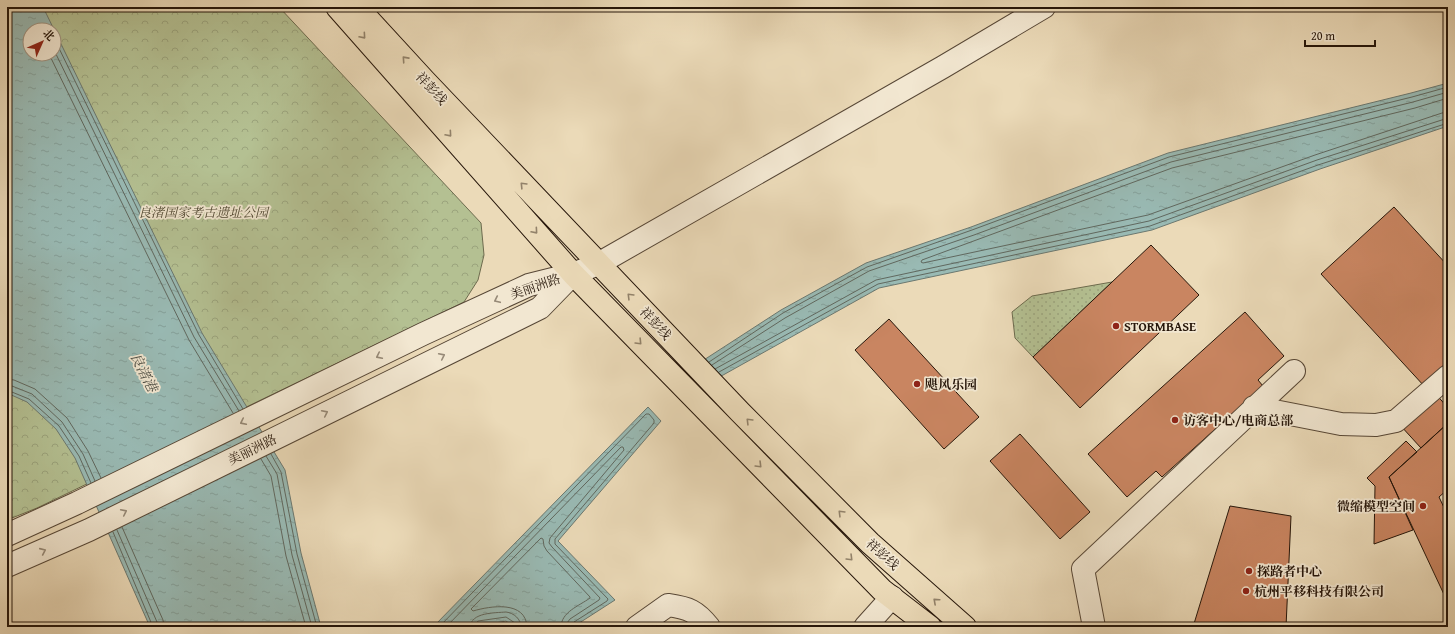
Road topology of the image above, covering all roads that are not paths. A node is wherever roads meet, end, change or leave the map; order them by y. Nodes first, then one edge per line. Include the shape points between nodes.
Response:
1 (337, 7) edge
2 (357, 7) edge
3 (1044, 7) edge
4 (598, 264) junction
5 (573, 274) junction
6 (1294, 371) dead end
7 (1448, 376) edge
8 (1254, 407) junction
9 (7, 535) edge
10 (7, 566) edge
11 (892, 597) junction
12 (637, 627) edge
13 (709, 627) edge
14 (865, 627) edge
15 (930, 627) edge
16 (965, 627) edge
17 (1093, 627) edge

1 -> 5 main road, 祥彭线
4 -> 2 main road, 祥彭线
3 - 4 street
4 - 5 street
16 -> 4 main road, 祥彭线 via 870,542 740,412
5 -> 9 street, 美丽洲路 via 529,286 423,334
10 -> 5 street, 美丽洲路 via 89,530 540,308
5 -> 11 main road, 祥彭线 via 882,590
6 - 8 street
7 - 8 street via 1396,421 1376,425 1341,424
8 - 17 street via 1083,569
11 - 14 street
11 - 15 main road, 祥彭线
12 - 13 street via 668,605 686,607 701,617

